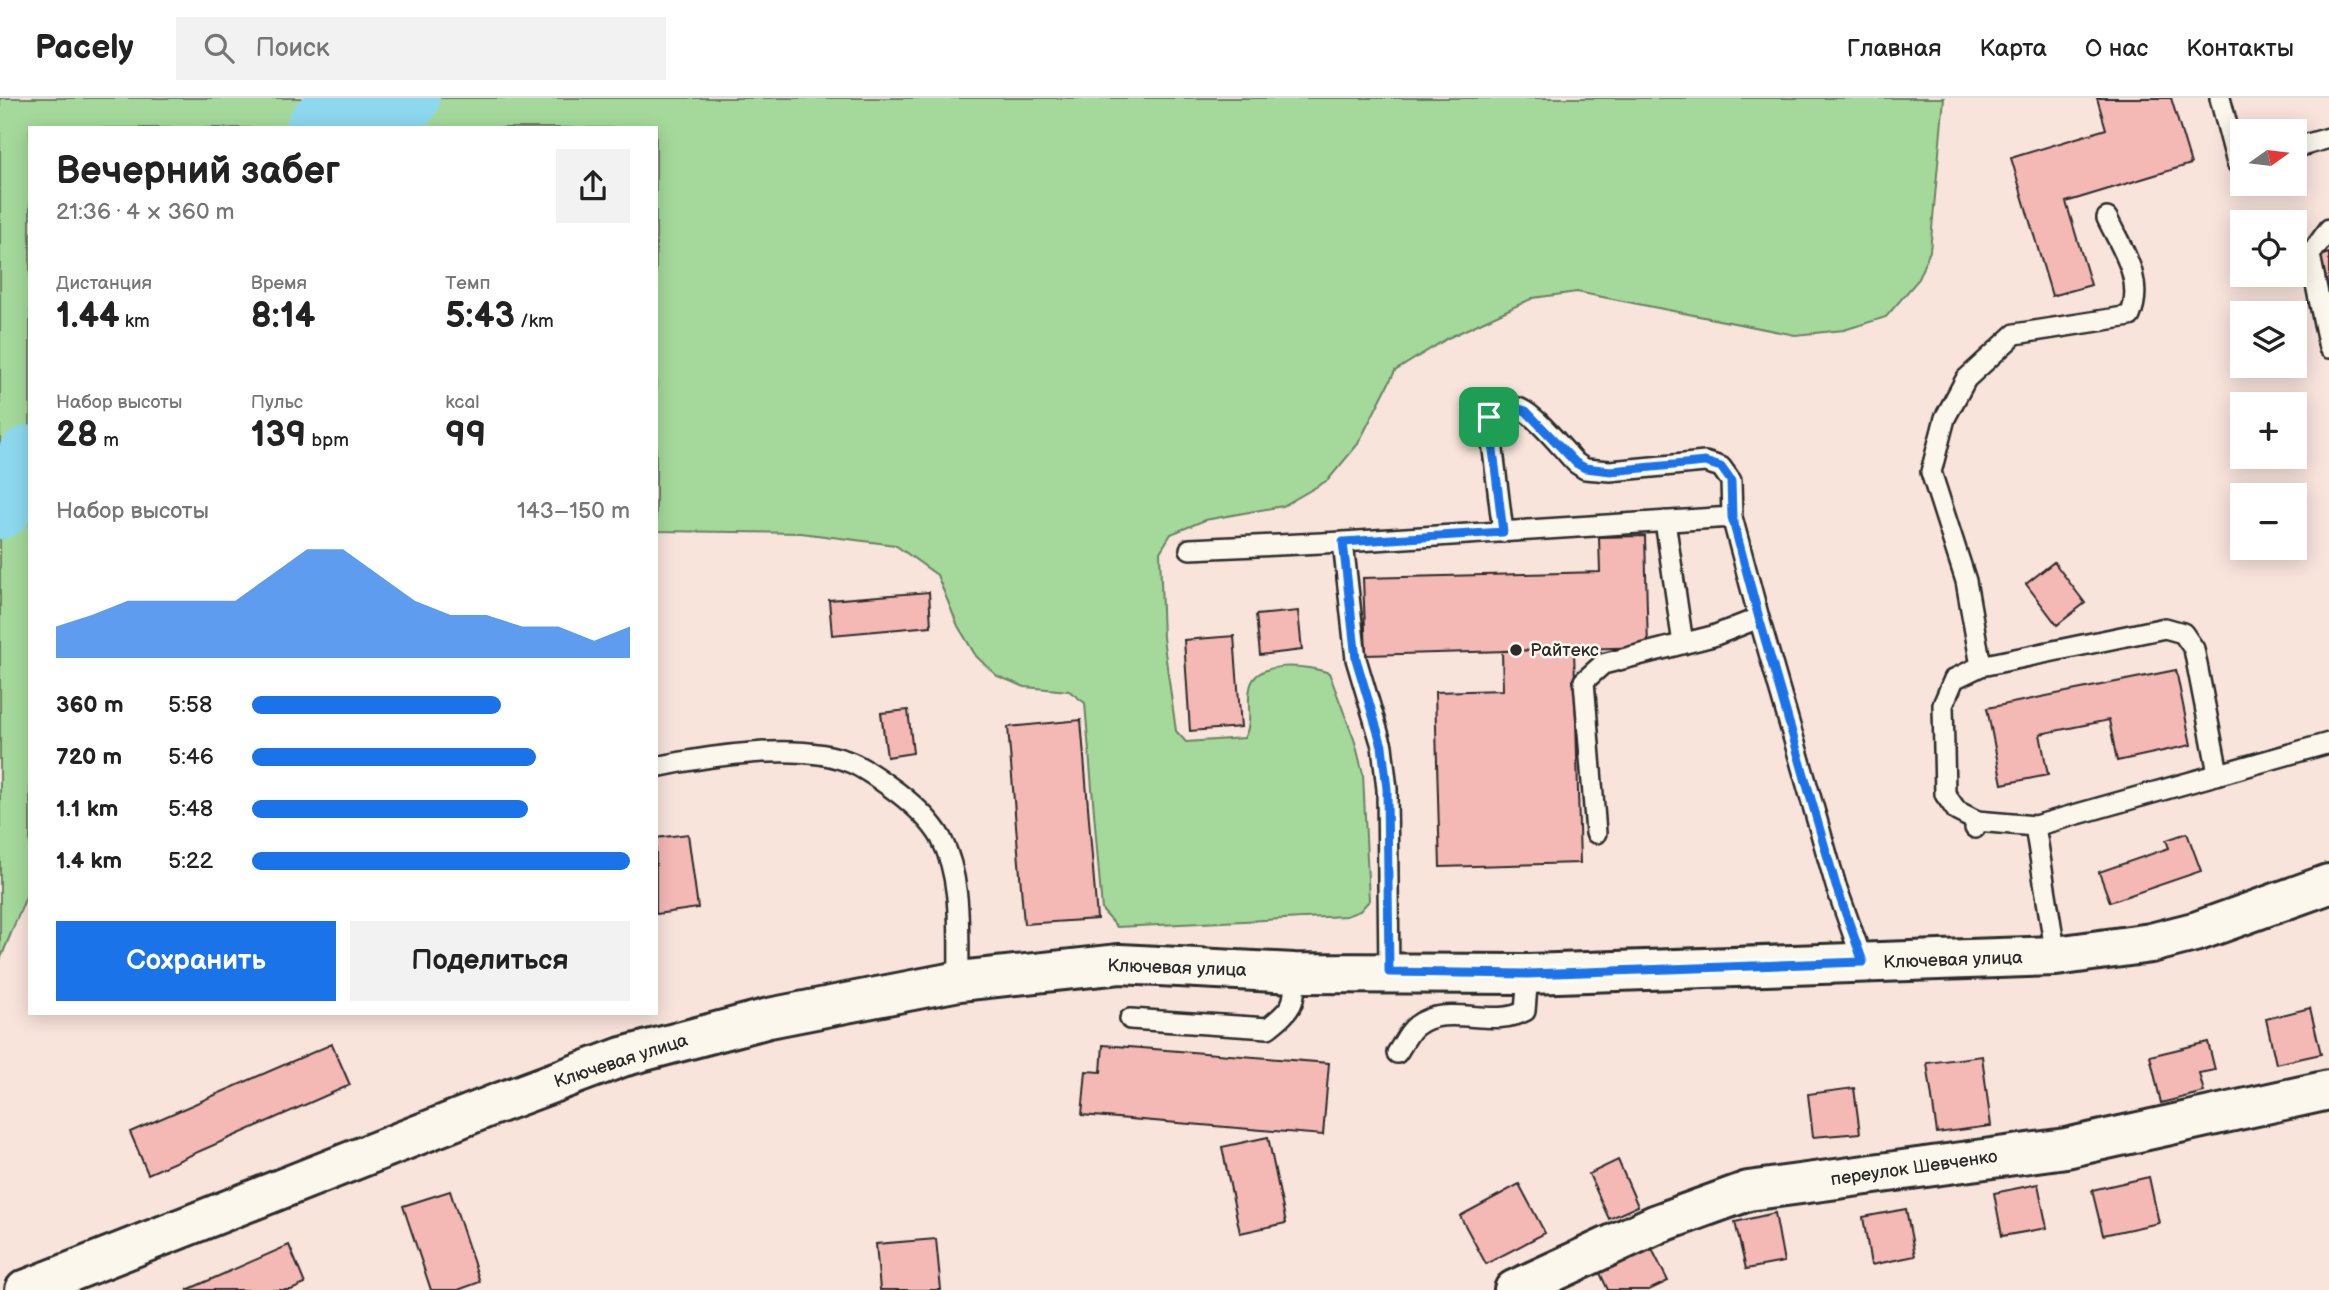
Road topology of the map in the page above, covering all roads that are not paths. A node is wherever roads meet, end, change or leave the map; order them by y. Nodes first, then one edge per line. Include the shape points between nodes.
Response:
1 (2220, 98) edge
2 (2230, 136) edge
3 (2329, 138) edge
4 (2307, 144) edge
5 (2107, 218) dead end
6 (2329, 229) edge
7 (2329, 348) edge
8 (1732, 517) junction
9 (1665, 521) junction
10 (1503, 532) junction
11 (1343, 542) junction
12 (1190, 550) dead end
13 (1759, 618) junction
14 (1683, 644) junction
15 (1981, 666) junction
16 (2329, 743) edge
17 (658, 767) edge
18 (2218, 773) junction
19 (2035, 826) junction
20 (1596, 833) dead end
21 (2329, 884) edge
22 (2056, 956) junction
23 (1863, 962) junction
24 (1294, 972) junction
25 (1389, 972) junction
26 (1528, 974) junction
27 (959, 981) junction
28 (1130, 1019) dead end
29 (1397, 1053) dead end
30 (2329, 1090) edge
31 (24, 1290) edge
32 (1514, 1290) edge

1 - 2 lane
3 - 4 lane
5 - 15 lane via 2134,274 2135,303 2130,316 2015,334 1966,379 1945,418 1931,472 1966,581
6 - 7 lane via 2310,255
8 - 9 lane
8 - 10 lane via 1731,481 1721,467 1705,462 1611,471 1585,468 1526,411 1513,407 1489,417
8 - 13 lane
9 - 10 lane
9 - 14 lane
10 - 11 lane
11 - 12 lane
11 - 25 lane via 1356,659 1382,746 1387,789
13 - 14 lane
13 - 23 lane via 1836,886
14 - 20 lane via 1603,664 1584,681
15 - 18 lane via 2165,628 2183,633 2194,649
15 - 19 lane via 1954,679 1943,705 1945,794 1957,811 1976,825
16 - 18 lane
17 - 27 lane via 703,757 815,753 851,763 887,784 917,807 941,839 956,886
18 - 19 lane
19 - 22 lane
21 - 22 street, Ключевая улица via 2198,931 2151,943
22 - 23 street, Ключевая улица
23 - 26 street, Ключевая улица
24 - 25 street, Ключевая улица
24 - 27 street, Ключевая улица via 1120,964
24 - 28 lane via 1296,999 1268,1028
25 - 26 street, Ключевая улица
26 - 29 lane via 1525,1011 1502,1018 1432,1016 1415,1027
27 - 31 street, Ключевая улица via 769,1018 622,1057
30 - 32 street, переулок Шевченко via 2066,1148 1748,1191 1657,1224

